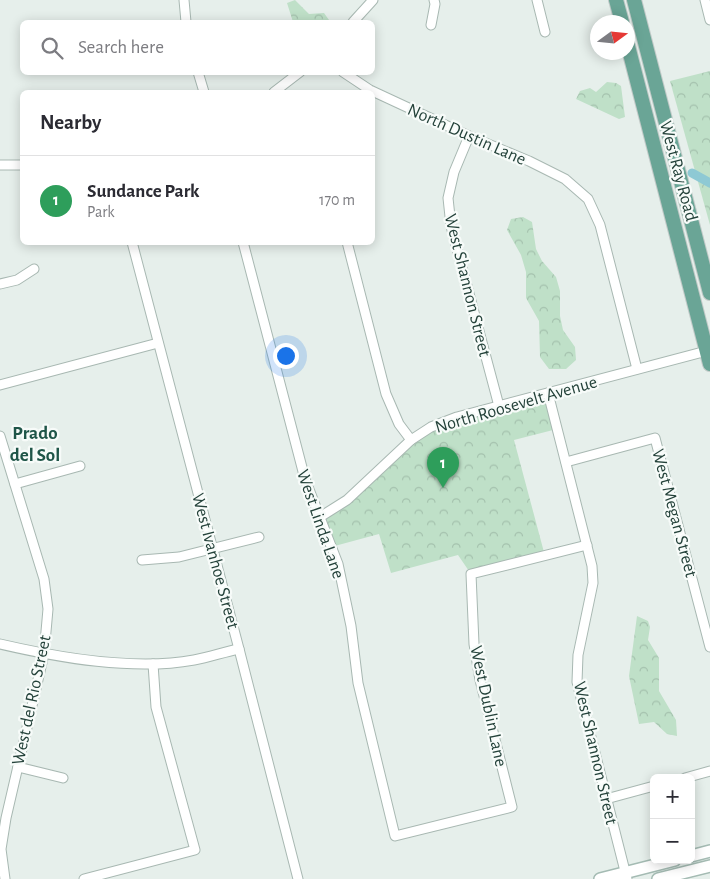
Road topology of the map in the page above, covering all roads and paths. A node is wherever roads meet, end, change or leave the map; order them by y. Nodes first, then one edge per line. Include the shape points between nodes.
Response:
1 (184, 0) edge
2 (373, 0) edge
3 (434, 0) edge
4 (537, 0) edge
5 (616, 0) edge
6 (634, 0) edge
7 (704, 0) edge
8 (620, 15) edge
9 (709, 15) edge
10 (186, 20) edge
11 (355, 20) edge
12 (431, 25) dead end
13 (546, 32) dead end
14 (632, 60) edge
15 (199, 75) edge
16 (296, 75) edge
17 (347, 75) edge
18 (203, 90) edge
19 (277, 90) edge
20 (369, 90) edge
21 (375, 93) edge
22 (469, 136) junction
23 (0, 165) edge
24 (20, 165) edge
25 (133, 245) edge
26 (244, 245) edge
27 (348, 245) edge
28 (34, 269) dead end
29 (0, 284) edge
30 (710, 293) edge
31 (158, 344) junction
32 (709, 355) edge
33 (637, 369) junction
34 (0, 385) edge
35 (548, 393) junction
36 (499, 406) junction
37 (0, 436) edge
38 (411, 440) junction
39 (566, 462) junction
40 (80, 466) dead end
41 (15, 484) junction
42 (320, 517) junction
43 (259, 537) dead end
44 (587, 545) junction
45 (213, 549) junction
46 (142, 560) dead end
47 (0, 644) edge
48 (710, 647) edge
49 (239, 649) junction
50 (44, 654) junction
51 (153, 664) junction
52 (18, 767) junction
53 (710, 771) edge
54 (695, 775) edge
55 (63, 778) dead end
56 (650, 787) edge
57 (606, 799) junction
58 (512, 807) joint
59 (710, 851) edge
60 (695, 855) edge
61 (663, 864) edge
62 (710, 866) edge
63 (626, 876) edge
64 (5, 879) edge
65 (84, 879) edge
66 (298, 879) edge
67 (600, 879) edge
68 (658, 879) edge

1 - 10 street
2 - 11 street
3 - 12 street
4 - 13 street
5 - 8 main road
6 - 30 main road, West Ray Road
7 - 9 street
14 - 32 main road, West Ray Road
15 - 18 street
16 - 19 street
17 - 20 street, North Dustin Lane
21 - 22 street, North Dustin Lane
22 - 33 street, North Dustin Lane via 565,179 588,199 600,225
22 - 36 street, West Shannon Street via 454,172 448,198 451,226
23 - 24 street
25 - 31 street, West Ivanhoe Street
26 - 42 street, West Linda Lane via 305,479
27 - 38 street via 386,394 399,424
28 - 29 street via 17,280
31 - 34 street
31 - 45 street, West Ivanhoe Street
32 - 33 street, North Roosevelt Avenue
33 - 35 street, North Roosevelt Avenue
35 - 36 street, North Roosevelt Avenue
35 - 39 street, West Shannon Street
36 - 38 street, North Roosevelt Avenue via 431,427
37 - 41 street, West del Rio Street
38 - 42 street, North Roosevelt Avenue via 347,500
39 - 44 street, West Shannon Street
39 - 48 street, West Megan Street via 655,438
40 - 41 street
41 - 50 street, West del Rio Street via 44,580 48,609
42 - 58 street, West Linda Lane via 338,564 351,626 358,683 395,836
43 - 45 street
44 - 57 street, West Shannon Street via 593,583 578,655 577,682
44 - 58 street, West Dublin Lane via 471,574 474,644 480,680
45 - 46 street via 179,557
45 - 49 street, West Ivanhoe Street
47 - 50 street
49 - 51 street via 195,660
49 - 66 street, West Ivanhoe Street
50 - 51 street
50 - 52 street, West del Rio Street
51 - 65 street via 156,707 195,850
52 - 55 street
52 - 64 street, West del Rio Street via 1,849
53 - 54 street
56 - 57 street
57 - 63 street, West Shannon Street
59 - 60 main road
61 - 63 main road
62 - 68 main road
63 - 67 main road

